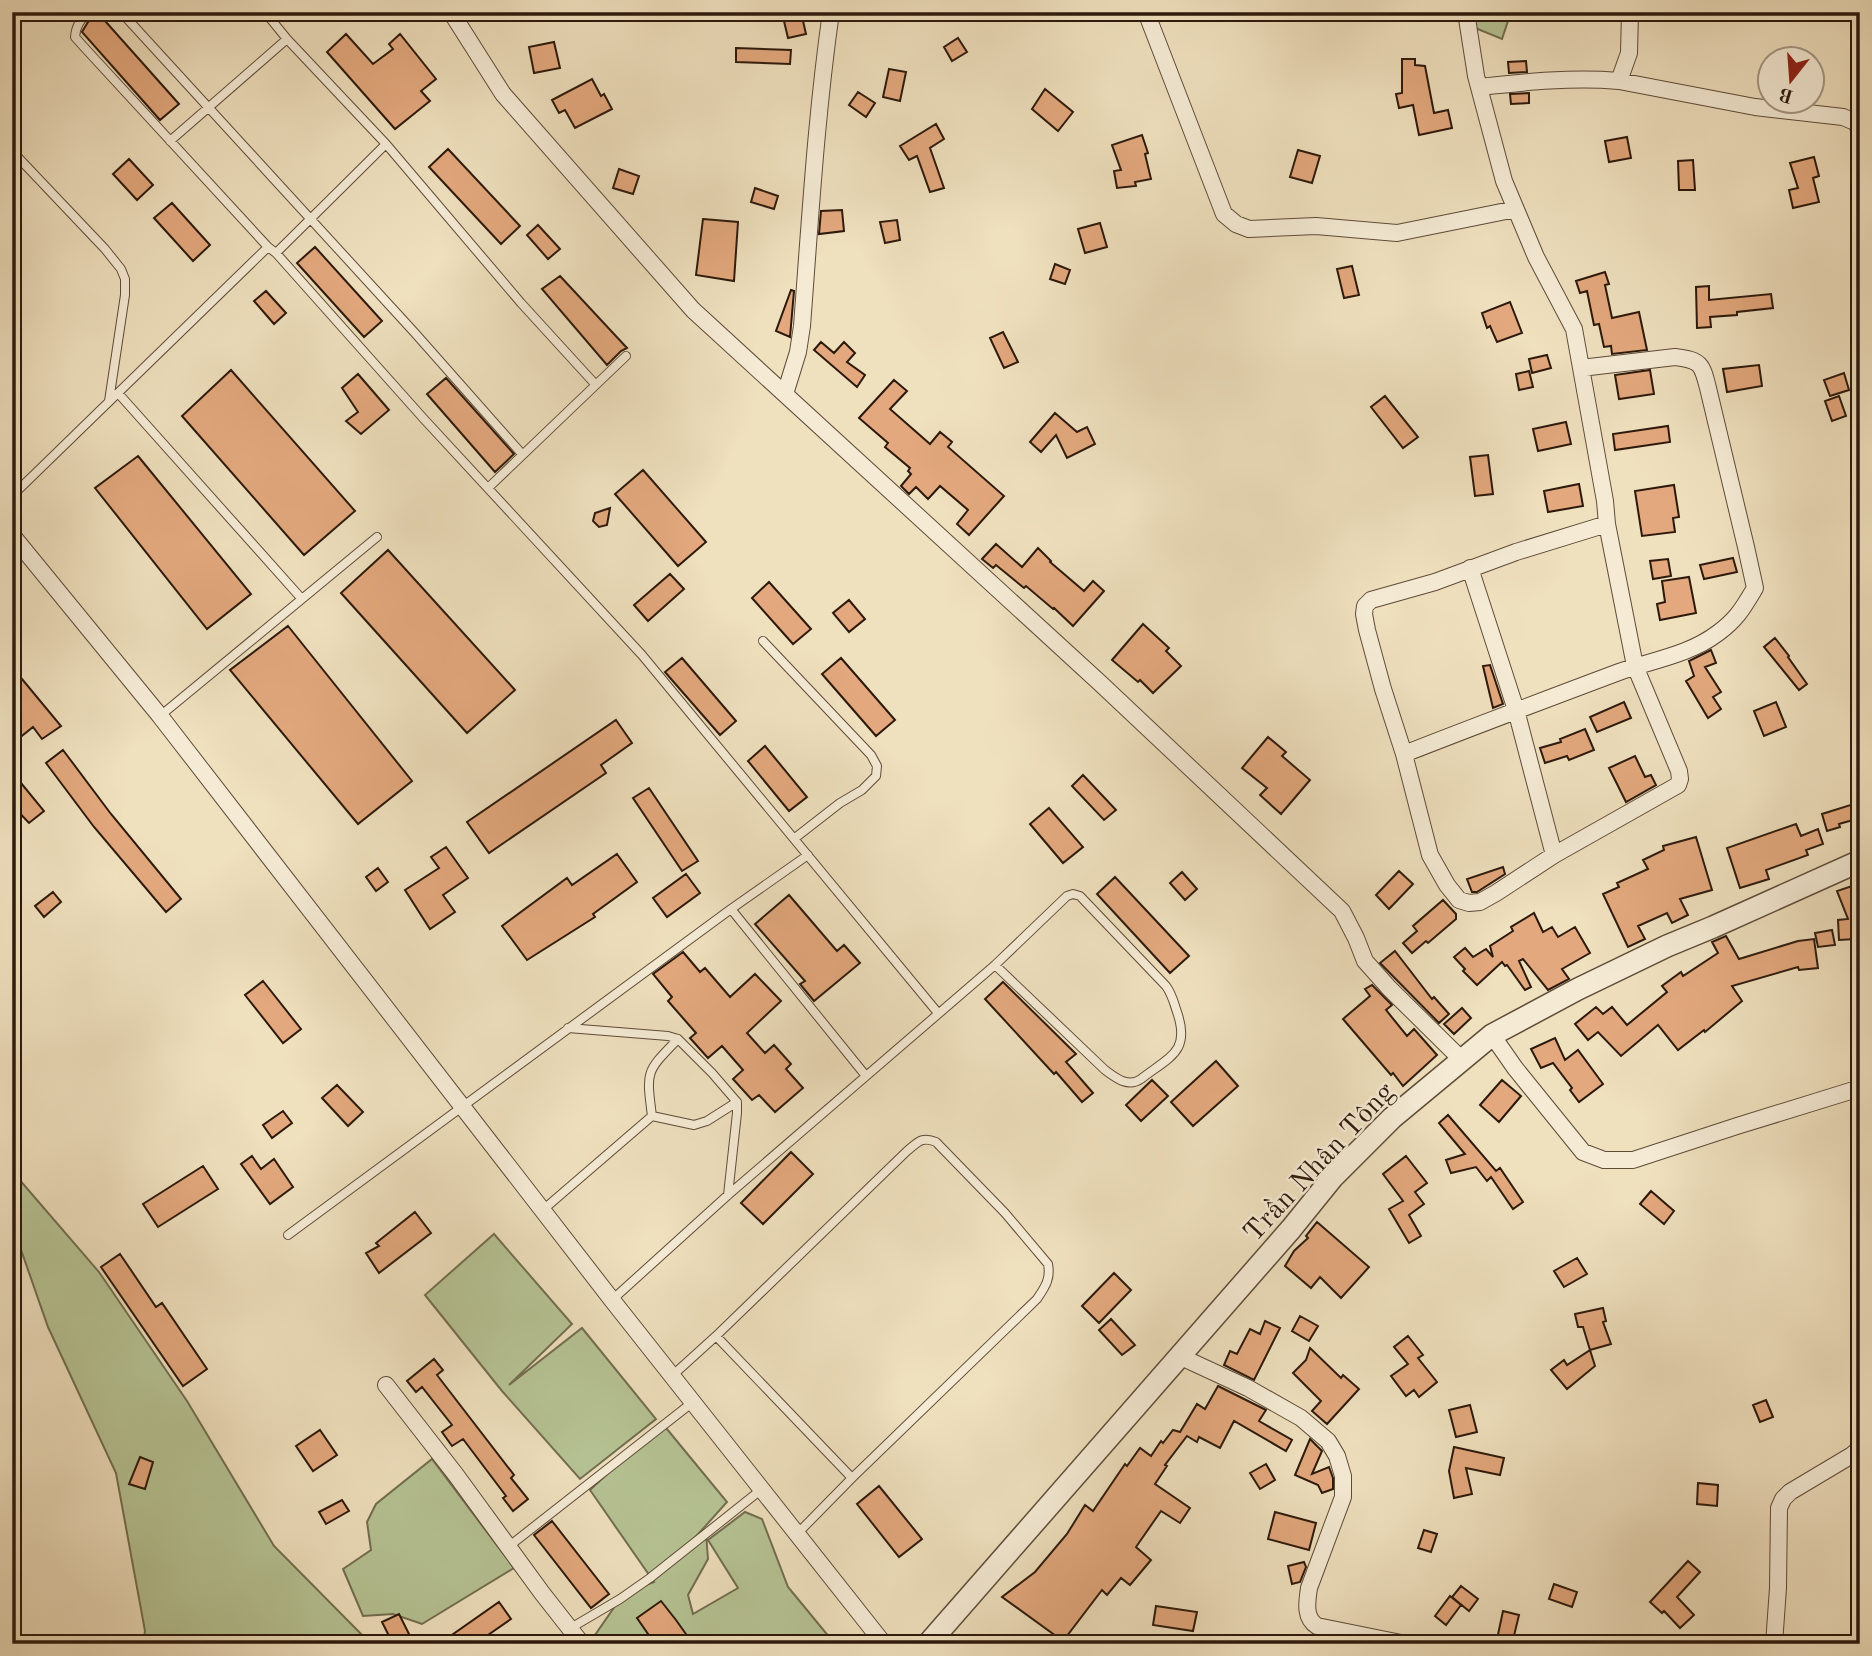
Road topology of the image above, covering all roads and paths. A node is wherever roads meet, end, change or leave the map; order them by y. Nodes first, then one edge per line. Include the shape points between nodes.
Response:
1 (88, 12) edge
2 (121, 12) edge
3 (265, 12) edge
4 (451, 12) edge
5 (831, 12) edge
6 (1146, 12) edge
7 (1466, 12) edge
8 (1630, 12) edge
9 (287, 39) junction
10 (1619, 81) junction
11 (1479, 87) junction
12 (208, 107) junction
13 (1860, 130) edge
14 (170, 141) junction
15 (386, 144) junction
16 (12, 150) edge
17 (1516, 209) junction
18 (310, 219) junction
19 (268, 247) junction
20 (276, 253) junction
21 (626, 356) dead end
22 (1581, 368) junction
23 (595, 384) junction
24 (118, 393) junction
25 (785, 394) junction
26 (109, 402) junction
27 (522, 454) junction
28 (488, 488) junction
29 (12, 496) edge
30 (1607, 524) junction
31 (12, 534) edge
32 (377, 537) dead end
33 (1470, 568) junction
34 (301, 598) junction
35 (763, 641) dead end
36 (1635, 666) junction
37 (1516, 710) junction
38 (160, 716) junction
39 (1404, 754) junction
40 (795, 838) junction
41 (808, 855) junction
42 (1554, 855) junction
43 (1860, 861) edge
44 (731, 909) junction
45 (995, 965) junction
46 (939, 1013) junction
47 (568, 1028) junction
48 (1492, 1035) junction
49 (678, 1039) junction
50 (1462, 1060) junction
51 (866, 1076) junction
52 (1860, 1088) edge
53 (737, 1102) junction
54 (463, 1106) junction
55 (652, 1116) junction
56 (728, 1195) junction
57 (544, 1209) junction
58 (288, 1235) dead end
59 (612, 1300) junction
60 (716, 1336) junction
61 (1179, 1356) junction
62 (673, 1375) junction
63 (386, 1385) dead end
64 (693, 1402) junction
65 (1860, 1448) edge
66 (852, 1478) junction
67 (762, 1489) junction
68 (797, 1533) junction
69 (508, 1547) junction
70 (569, 1629) junction
71 (582, 1644) edge
72 (884, 1644) edge
73 (928, 1644) edge
74 (1406, 1644) edge
75 (1774, 1644) edge

1 - 14 lane via 78,22 75,37
2 - 12 lane
3 - 9 lane
4 - 25 street via 503,94 693,310
5 - 25 street via 814,155 802,326
6 - 17 street via 1224,214 1236,225 1398,233
7 - 11 street
8 - 10 street via 1629,53
9 - 12 lane
9 - 15 lane
10 - 11 street via 1550,80
10 - 13 street via 1755,107 1843,117
11 - 17 street
12 - 14 lane
12 - 18 lane
14 - 19 lane
15 - 18 lane
15 - 23 lane
16 - 26 lane via 105,249 125,279
17 - 22 street via 1574,329
18 - 20 lane
18 - 27 lane
19 - 20 lane
19 - 24 lane
20 - 28 lane
21 - 23 lane
22 - 30 street
22 - 36 street via 1675,357 1700,364 1755,588 1738,617 1702,644
23 - 27 lane
24 - 26 lane
24 - 34 lane
25 - 50 street via 1342,911 1365,961
26 - 29 lane
27 - 28 lane
28 - 40 lane via 642,655
30 - 33 street
30 - 36 street
31 - 38 street
32 - 34 lane
33 - 37 street
33 - 39 street via 1371,600 1365,606 1367,630
34 - 38 lane
35 - 40 lane via 877,766 876,776 862,790
36 - 37 street
36 - 42 street via 1679,771 1678,785
37 - 39 street
37 - 42 street
38 - 54 street
39 - 42 street via 1430,855 1459,900 1480,902
40 - 41 lane
41 - 44 lane
41 - 46 lane
43 - 48 street, Trần Nhân Tông via 1667,946
44 - 47 lane
44 - 51 lane
45 - 45 lane via 1067,896 1080,896 1171,993 1182,1027 1177,1051 1135,1083 1116,1078
45 - 46 lane
46 - 51 lane
47 - 49 lane
47 - 54 lane
48 - 50 street, Trần Nhân Tông
48 - 52 street via 1583,1152 1604,1160 1633,1160
49 - 53 lane
49 - 55 lane via 650,1071
50 - 61 street, Trần Nhân Tông via 1392,1118 1333,1177
51 - 56 lane
53 - 55 lane via 694,1125
53 - 56 lane
54 - 57 street
54 - 58 lane
55 - 57 lane
56 - 59 lane
57 - 59 street
59 - 62 street
60 - 62 lane
60 - 66 lane
60 - 66 lane via 920,1140 936,1142 1005,1213 1048,1264 1048,1283 1037,1300
61 - 73 street, Trần Nhân Tông
61 - 74 street via 1301,1418 1328,1441 1343,1476 1343,1497 1309,1588 1308,1615 1317,1626
62 - 64 street
63 - 69 street
64 - 67 street
64 - 69 lane
65 - 75 street via 1790,1492 1779,1508
66 - 68 lane
67 - 68 street
67 - 70 lane via 650,1578
68 - 72 street
69 - 70 street
70 - 71 street

